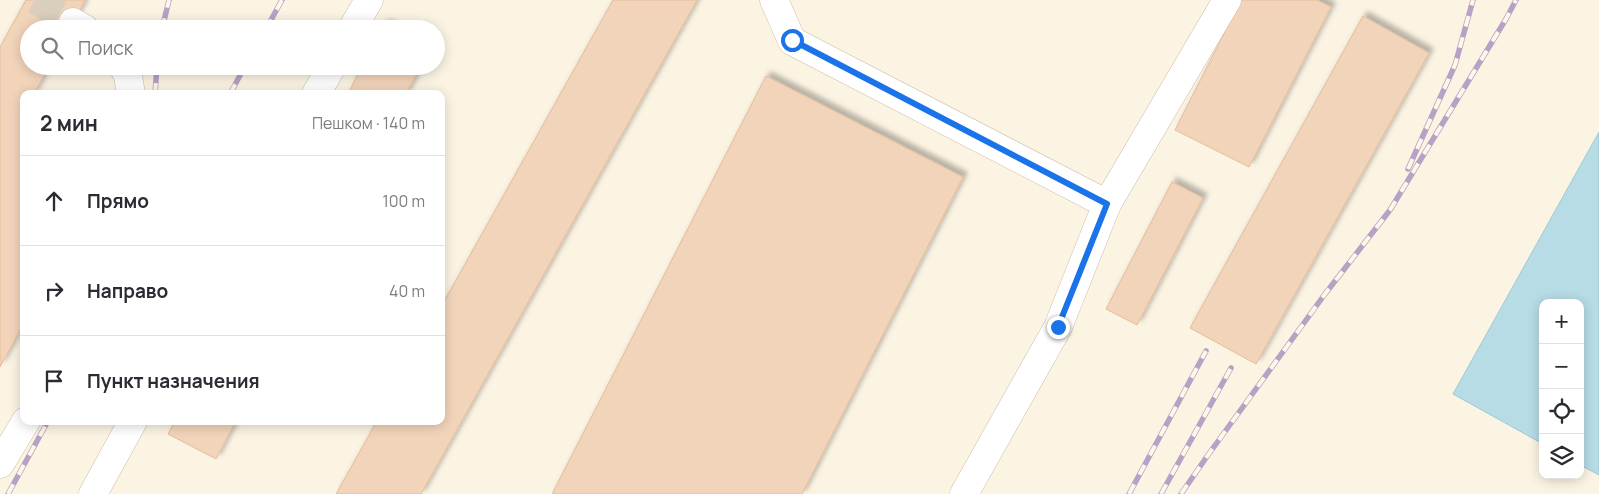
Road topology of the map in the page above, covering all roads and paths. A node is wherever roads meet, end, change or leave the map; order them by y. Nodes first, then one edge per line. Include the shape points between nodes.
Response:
1 (368, 0) edge
2 (774, 0) edge
3 (1226, 0) edge
4 (357, 20) edge
5 (128, 75) edge
6 (327, 75) edge
7 (130, 90) edge
8 (318, 90) edge
9 (1107, 204) junction
10 (24, 425) edge
11 (131, 425) edge
12 (0, 464) edge
13 (93, 494) edge
14 (964, 494) edge

1 - 4 lane
2 - 9 lane via 792,40
3 - 9 lane
5 - 7 lane
6 - 8 lane
9 - 14 lane via 1058,327
10 - 12 lane
11 - 13 lane

